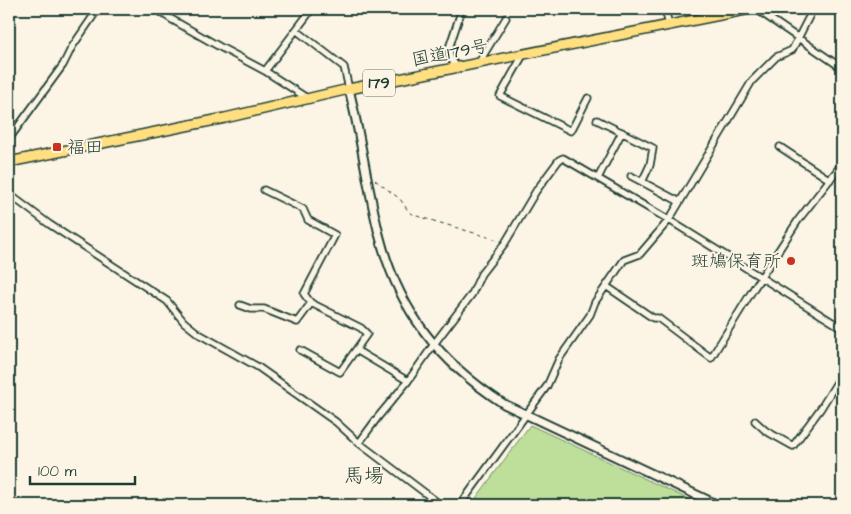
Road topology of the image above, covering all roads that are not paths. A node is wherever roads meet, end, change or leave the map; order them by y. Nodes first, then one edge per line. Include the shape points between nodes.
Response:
1 (98, 9) edge
2 (156, 9) edge
3 (312, 9) edge
4 (462, 9) edge
5 (664, 9) edge
6 (750, 9) edge
7 (756, 9) edge
8 (813, 9) edge
9 (506, 18) dead end
10 (669, 26) junction
11 (296, 30) junction
12 (799, 38) junction
13 (523, 55) junction
14 (478, 64) junction
15 (458, 68) junction
16 (842, 68) edge
17 (264, 71) junction
18 (349, 89) junction
19 (307, 98) junction
20 (588, 98) dead end
21 (597, 120) dead end
22 (622, 132) junction
23 (9, 139) edge
24 (780, 147) dead end
25 (9, 162) edge
26 (842, 164) edge
27 (631, 176) dead end
28 (598, 178) junction
29 (830, 180) junction
30 (642, 182) junction
31 (264, 190) dead end
32 (9, 194) edge
33 (680, 202) junction
34 (669, 220) junction
35 (760, 277) junction
36 (606, 286) junction
37 (311, 303) junction
38 (240, 305) dead end
39 (842, 328) edge
40 (434, 344) junction
41 (300, 350) dead end
42 (356, 350) junction
43 (842, 374) edge
44 (408, 381) junction
45 (525, 415) junction
46 (755, 421) dead end
47 (359, 442) junction
48 (441, 505) edge
49 (460, 505) edge
50 (718, 505) edge

1 - 23 street via 63,65
2 - 17 street
3 - 11 street
4 - 15 street via 449,48 450,58
5 - 10 street
6 - 10 highway, 国道179号 / 179
7 - 12 street
8 - 12 street
9 - 14 street
10 - 13 highway, 国道179号 / 179
11 - 17 street
11 - 18 street via 344,67
12 - 16 street
12 - 33 street via 792,50 776,57 752,81
13 - 14 highway, 国道179号 / 179
13 - 20 street via 500,96 571,131
14 - 15 highway, 国道179号 / 179
15 - 18 highway, 国道179号 / 179
17 - 19 street
18 - 19 highway, 国道179号 / 179
18 - 40 street via 379,235 406,304
19 - 25 highway, 国道179号 / 179
21 - 22 street
22 - 28 street
22 - 30 street via 653,148
24 - 29 street
26 - 29 street
27 - 30 street
28 - 34 street
28 - 40 street via 563,158 559,160 478,278 472,294
29 - 35 street
30 - 33 street
31 - 37 street via 303,210 308,220 335,235 304,294
32 - 47 street via 49,224 168,301 184,322 200,334 258,367
33 - 34 street
34 - 35 street
34 - 36 street via 640,254 624,260
35 - 36 street via 711,358 658,318 653,318
35 - 39 street
36 - 45 street via 559,358 547,386
37 - 38 street via 297,322 264,309
37 - 42 street via 367,334
40 - 44 street
40 - 45 street via 459,372 481,390
41 - 42 street via 340,372
42 - 44 street
43 - 46 street via 793,446
44 - 47 street
45 - 49 street
45 - 50 street
47 - 48 street

